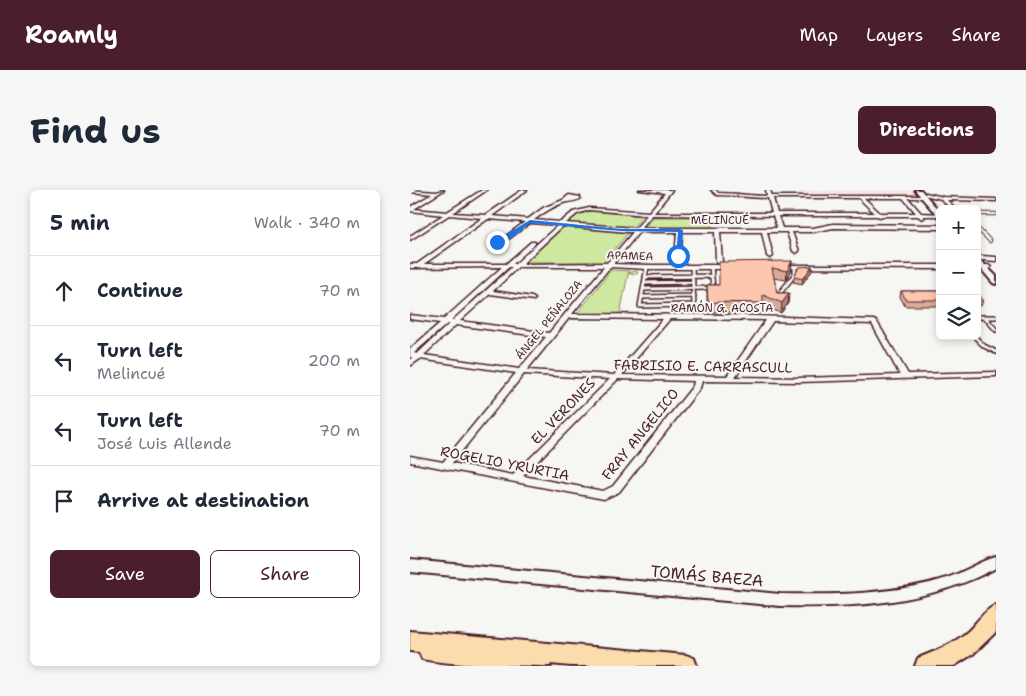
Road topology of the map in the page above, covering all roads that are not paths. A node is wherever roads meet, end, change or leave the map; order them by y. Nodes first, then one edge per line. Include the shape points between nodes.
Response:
1 (442, 190) edge
2 (485, 190) edge
3 (525, 190) edge
4 (642, 190) edge
5 (713, 190) edge
6 (768, 190) edge
7 (918, 190) edge
8 (410, 191) edge
9 (669, 191) edge
10 (738, 192) edge
11 (436, 193) junction
12 (924, 194) edge
13 (770, 197) junction
14 (860, 197) junction
15 (904, 197) junction
16 (943, 198) junction
17 (996, 200) edge
18 (950, 205) edge
19 (583, 208) junction
20 (410, 209) edge
21 (936, 209) edge
22 (652, 213) junction
23 (775, 213) junction
24 (936, 213) edge
25 (448, 214) junction
26 (877, 214) junction
27 (919, 214) junction
28 (981, 214) edge
29 (995, 215) edge
30 (487, 217) junction
31 (530, 222) junction
32 (555, 224) junction
33 (562, 224) junction
34 (886, 226) junction
35 (929, 227) junction
36 (936, 227) edge
37 (680, 230) junction
38 (717, 230) junction
39 (764, 230) junction
40 (780, 230) junction
41 (789, 230) junction
42 (637, 231) junction
43 (981, 232) edge
44 (410, 238) edge
45 (990, 241) dead end
46 (497, 242) dead end
47 (796, 251) dead end
48 (678, 256) dead end
49 (770, 256) dead end
50 (996, 259) edge
51 (719, 262) edge
52 (981, 262) edge
53 (981, 263) edge
54 (981, 263) edge
55 (606, 266) junction
56 (795, 266) junction
57 (510, 267) junction
58 (647, 267) junction
59 (692, 267) junction
60 (711, 267) junction
61 (739, 267) edge
62 (777, 267) edge
63 (936, 267) edge
64 (412, 269) edge
65 (996, 275) edge
66 (693, 276) junction
67 (712, 276) junction
68 (645, 277) junction
69 (996, 281) edge
70 (693, 282) junction
71 (644, 283) junction
72 (643, 289) junction
73 (693, 289) junction
74 (488, 292) junction
75 (780, 293) edge
76 (694, 296) junction
77 (642, 297) junction
78 (532, 299) dead end
79 (566, 316) junction
80 (410, 317) edge
81 (668, 317) junction
82 (981, 317) edge
83 (986, 317) junction
84 (996, 317) edge
85 (771, 318) junction
86 (445, 322) junction
87 (454, 323) junction
88 (996, 330) edge
89 (551, 335) junction
90 (977, 340) edge
91 (996, 352) edge
92 (413, 355) edge
93 (410, 364) edge
94 (521, 371) junction
95 (996, 374) edge
96 (616, 376) junction
97 (905, 376) junction
98 (699, 378) junction
99 (730, 378) junction
100 (410, 459) edge
101 (446, 464) junction
102 (516, 478) junction
103 (594, 495) joint
104 (996, 562) edge
105 (410, 566) edge
106 (996, 616) edge
107 (410, 641) edge
108 (410, 648) edge
109 (540, 666) edge
110 (686, 666) edge
111 (926, 666) edge

1 - 11 street
2 - 25 street
3 - 30 street
4 - 9 street
5 - 10 street via 717,194
6 - 13 street
7 - 12 main road
8 - 11 street
9 - 22 street, ÁNGEL PEÑALOZA
10 - 13 street
11 - 20 street
12 - 15 street
12 - 16 street
12 - 21 main road
13 - 14 street
13 - 23 street
14 - 15 street
14 - 26 street
15 - 27 street
16 - 17 street
16 - 18 street
19 - 22 street
19 - 31 street via 575,200 578,197 571,196 545,209
19 - 32 street via 571,210
19 - 33 street
20 - 25 street, MELINCUÉ
22 - 23 street
22 - 42 street, ÁNGEL PEÑALOZA
23 - 26 street
23 - 40 street
24 - 27 street
25 - 30 street, MELINCUÉ
25 - 44 street
26 - 27 street
26 - 34 street
27 - 35 street
28 - 29 lane
30 - 31 street, MELINCUÉ
30 - 64 street
31 - 32 street, MELINCUÉ
31 - 46 street
32 - 33 street, MELINCUÉ
32 - 57 street
33 - 42 street, MELINCUÉ
33 - 57 street
34 - 35 street, MELINCUÉ
34 - 41 street, MELINCUÉ
35 - 36 street, MELINCUÉ
37 - 38 street, MELINCUÉ
37 - 42 street, MELINCUÉ
37 - 48 street
38 - 39 street, MELINCUÉ
38 - 51 street
39 - 40 street, MELINCUÉ
39 - 49 street
40 - 41 street, MELINCUÉ
41 - 47 street
42 - 55 street, ÁNGEL PEÑALOZA
43 - 45 lane
50 - 52 street
53 - 65 main road
54 - 69 main road
55 - 57 street, APAMEA
55 - 58 street, APAMEA
55 - 79 street, ÁNGEL PEÑALOZA
56 - 62 street
56 - 63 street
56 - 75 lane via 795,274
57 - 64 street, APAMEA
57 - 74 street
57 - 86 street
58 - 59 street, APAMEA
58 - 68 lane
59 - 60 street, APAMEA
59 - 66 lane
60 - 61 street, APAMEA
60 - 67 lane
66 - 67 lane
66 - 68 lane
66 - 70 lane
67 - 73 lane via 713,288
68 - 71 lane
70 - 71 lane
70 - 73 lane
71 - 72 lane
72 - 73 lane
72 - 77 lane
73 - 76 lane
74 - 78 street
74 - 87 street
76 - 77 lane
76 - 77 lane via 694,305 640,306
79 - 81 street, RAMÓN G. ACOSTA
79 - 89 street, ÁNGEL PEÑALOZA
80 - 86 street
81 - 85 street, RAMÓN G. ACOSTA
81 - 96 street, EL VERONES
82 - 83 lane
83 - 84 lane
83 - 88 lane
85 - 97 street, RAMÓN G. ACOSTA via 877,324
85 - 99 street
86 - 87 street
86 - 92 street
87 - 89 street
87 - 92 street
89 - 94 street, ÁNGEL PEÑALOZA
90 - 91 lane via 989,351
92 - 93 street
92 - 94 street, FABRISIO E. CARRASCULL
94 - 96 street, FABRISIO E. CARRASCULL
94 - 101 street, ÁNGEL PEÑALOZA
95 - 97 street, FABRISIO E. CARRASCULL
96 - 98 street, FABRISIO E. CARRASCULL
96 - 102 street, EL VERONES
97 - 99 street, FABRISIO E. CARRASCULL
98 - 99 street, FABRISIO E. CARRASCULL
98 - 103 street, FRAY ANGELICO via 697,386 616,489 604,496
100 - 101 street, ROGELIO YRURTIA
101 - 102 street, ROGELIO YRURTIA
102 - 103 street, ROGELIO YRURTIA
104 - 105 street, TOMÁS BAEZA via 961,578 924,589 860,599 821,601
106 - 111 highway via 970,644
107 - 110 highway
108 - 109 highway

